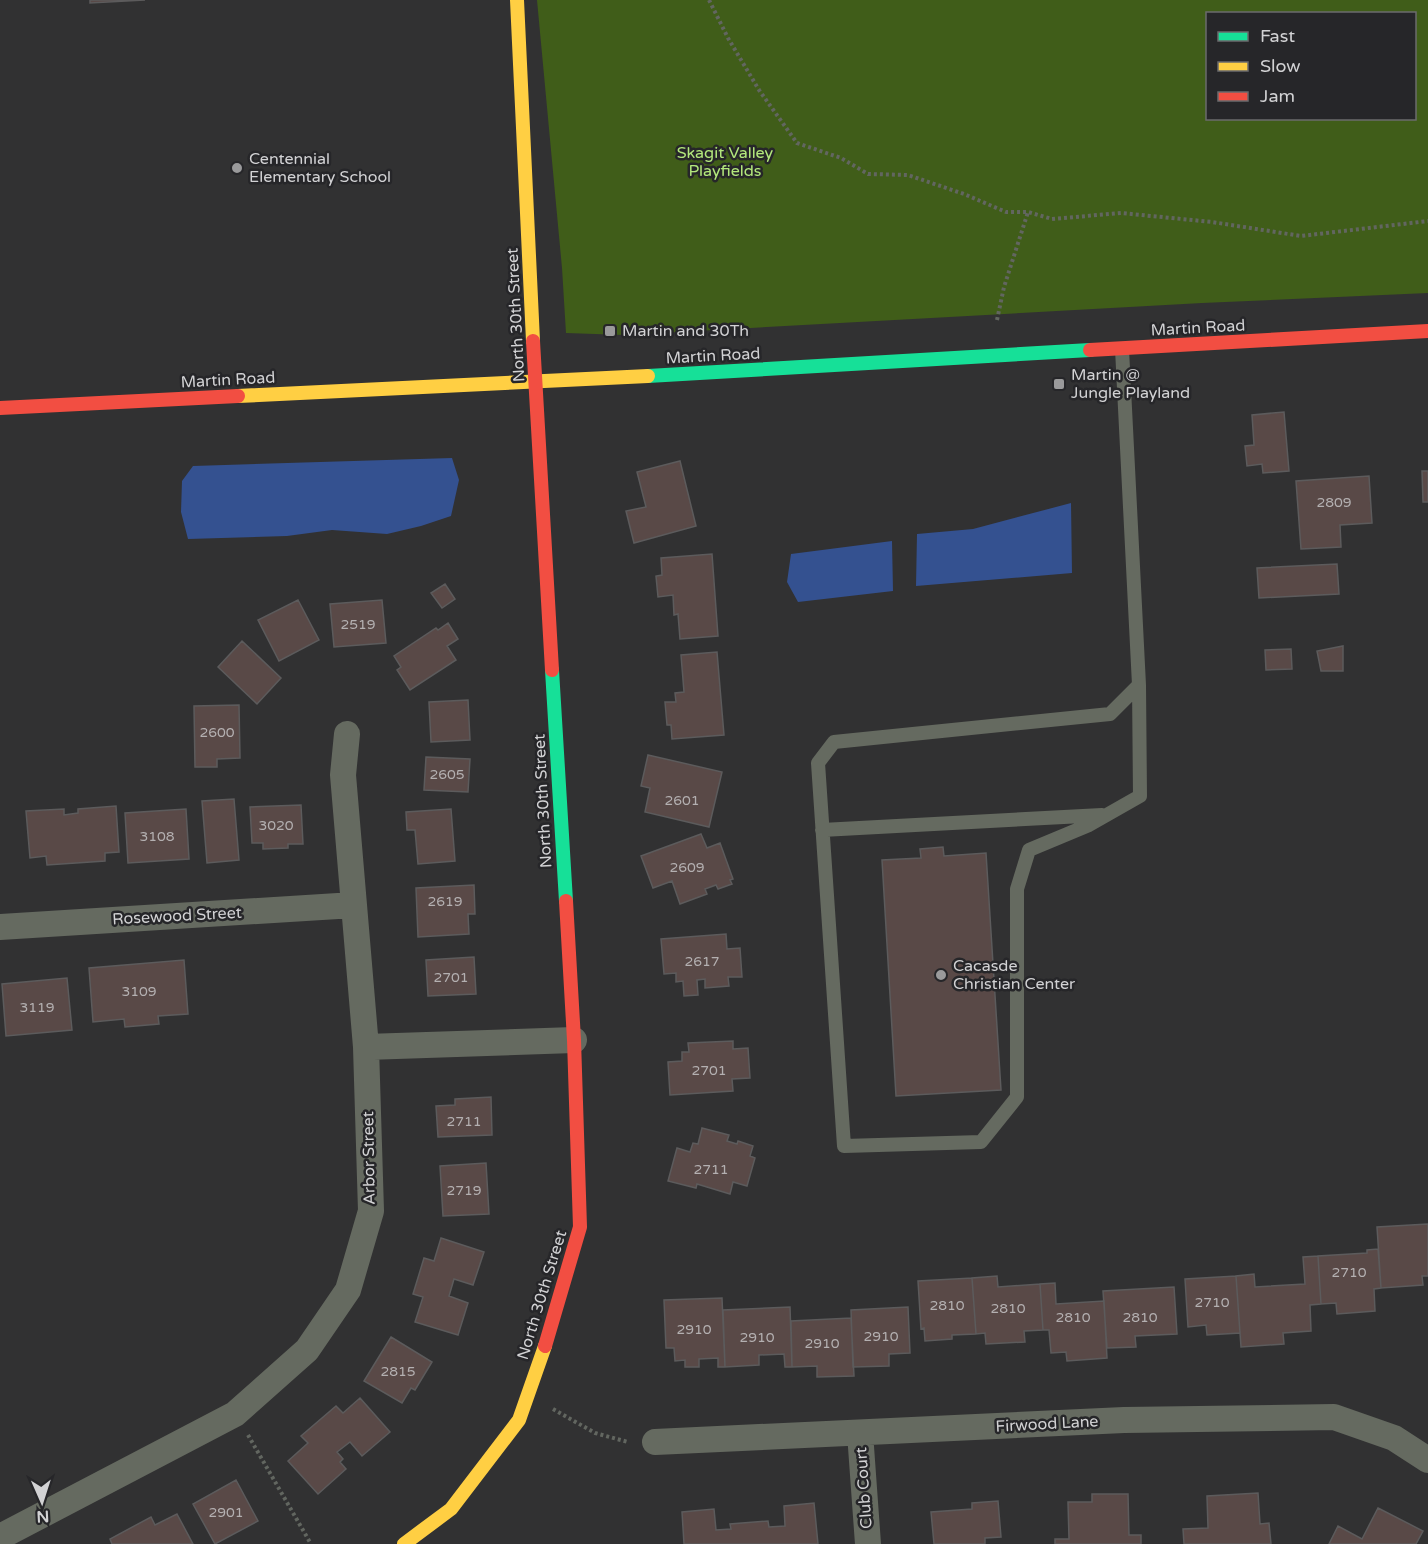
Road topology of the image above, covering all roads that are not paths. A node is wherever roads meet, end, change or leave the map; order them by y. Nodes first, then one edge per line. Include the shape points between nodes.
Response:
1 (517, 0) edge
2 (1428, 331) edge
3 (1122, 349) junction
4 (536, 382) junction
5 (0, 408) edge
6 (1139, 685) junction
7 (347, 734) dead end
8 (1107, 814) junction
9 (822, 830) junction
10 (354, 905) junction
11 (0, 927) edge
12 (574, 1040) junction
13 (366, 1047) junction
14 (860, 1432) junction
15 (656, 1442) road end
16 (1428, 1460) edge
17 (0, 1537) edge
18 (404, 1544) edge
19 (868, 1544) edge

1 - 4 street, North 30th Street
2 - 3 street, Martin Road
3 - 4 street, Martin Road
3 - 6 lane
4 - 5 street, Martin Road
4 - 12 street, North 30th Street
6 - 8 lane via 1140,796
6 - 9 lane via 1110,714 834,742 818,763
7 - 10 street, Arbor Street via 343,775
8 - 9 lane
8 - 9 lane via 1029,850 1017,889 1017,1097 981,1142 844,1146
10 - 11 street, Rosewood Street
10 - 13 street, Arbor Street
12 - 13 street
12 - 18 street, North 30th Street via 580,1227 551,1330 519,1420 451,1509
13 - 17 street, Arbor Street via 371,1211 348,1290 307,1350 234,1414
14 - 15 street, Firwood Lane
14 - 16 street, Firwood Lane via 1124,1420 1334,1417 1394,1438
14 - 19 street, Club Court

